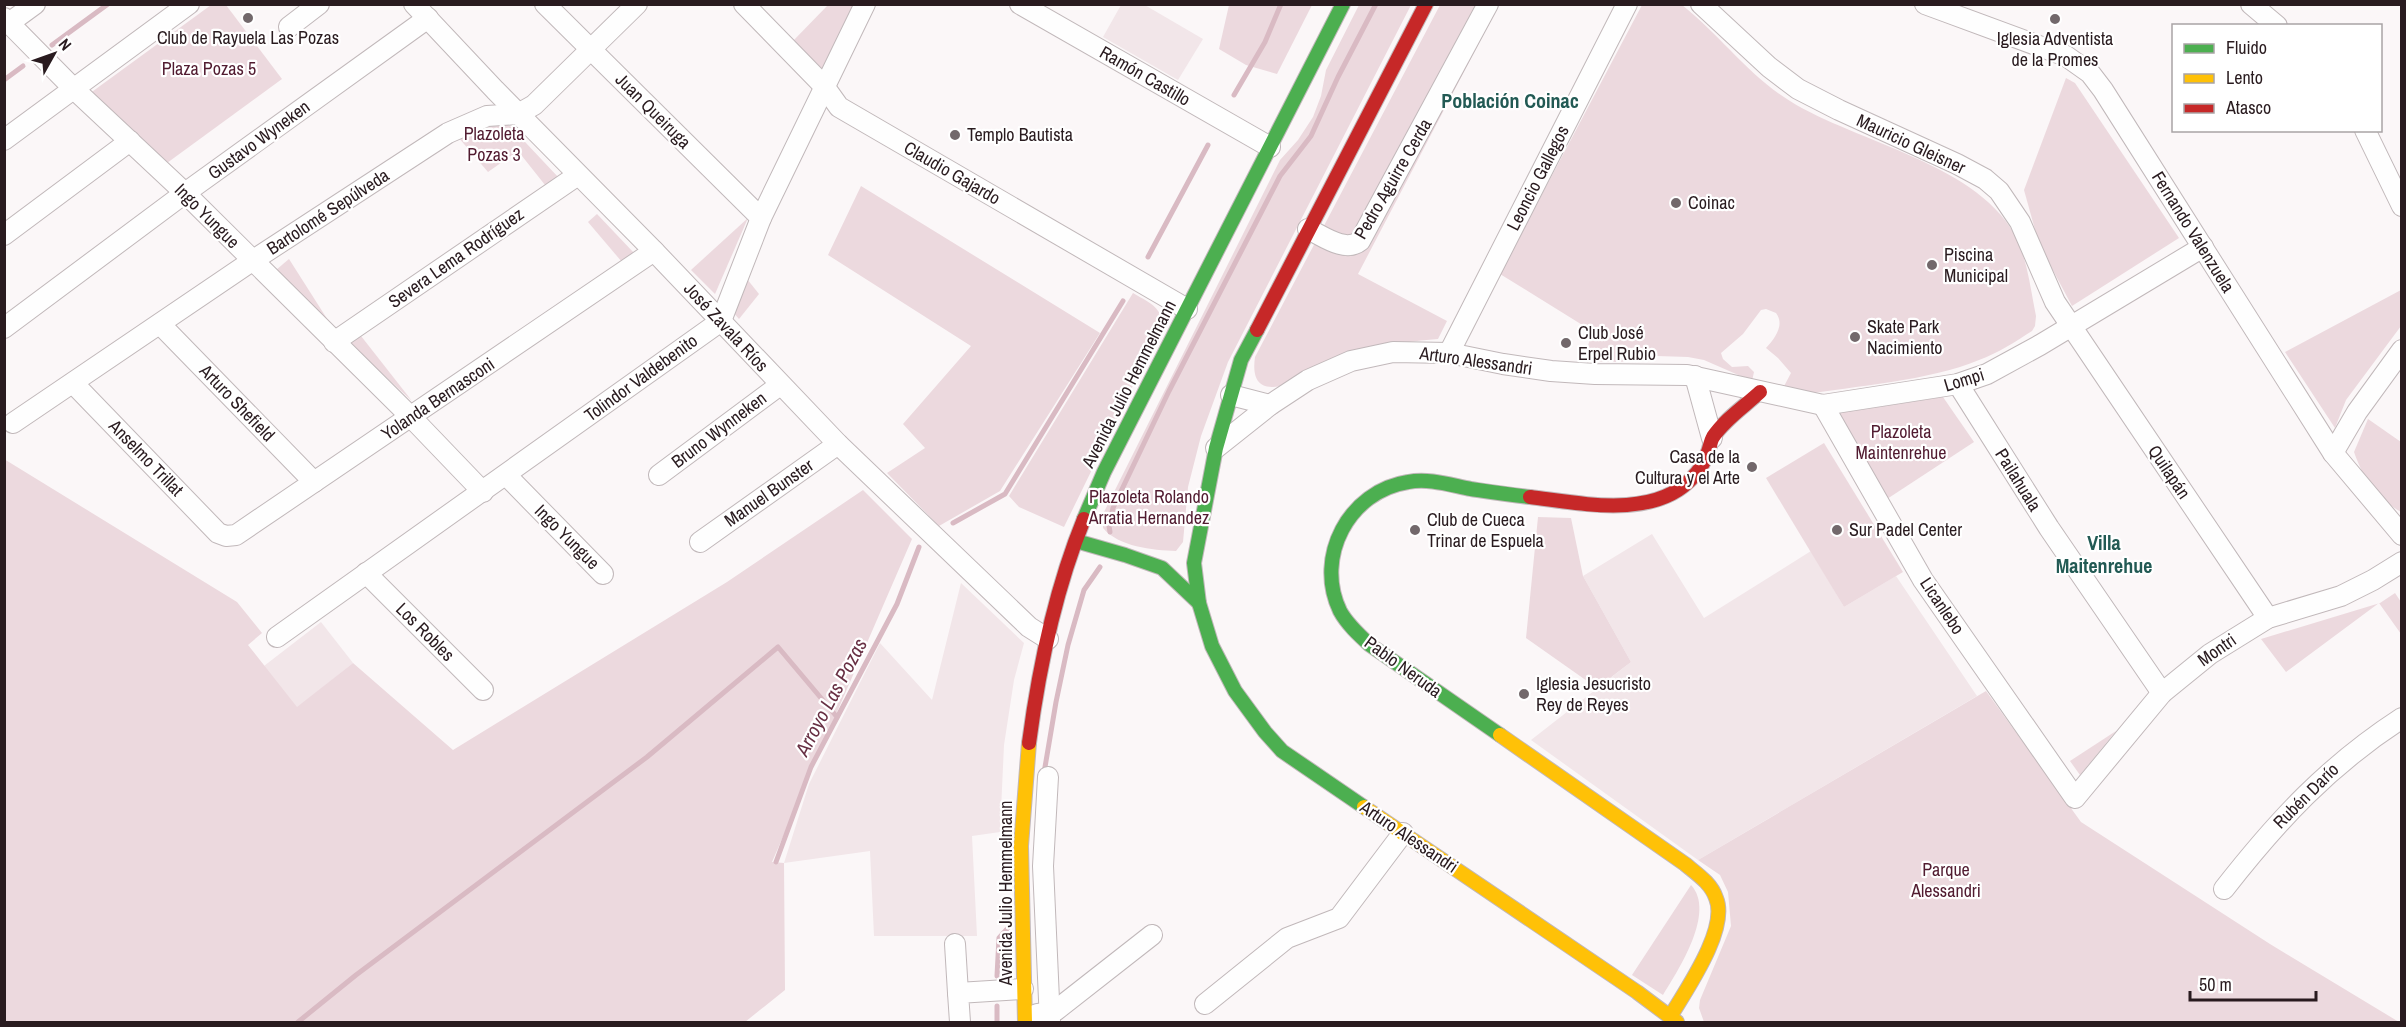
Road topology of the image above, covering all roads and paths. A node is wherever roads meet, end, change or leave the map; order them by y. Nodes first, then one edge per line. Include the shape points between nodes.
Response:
1 (35, 4) edge
2 (189, 4) edge
3 (319, 4) edge
4 (545, 4) edge
5 (637, 4) edge
6 (744, 4) edge
7 (865, 4) edge
8 (1020, 4) edge
9 (1343, 4) edge
10 (1426, 4) edge
11 (1488, 4) edge
12 (1628, 4) edge
13 (1701, 4) edge
14 (1925, 4) edge
15 (2251, 4) edge
16 (421, 11) edge
17 (7, 21) edge
18 (2275, 24) edge
19 (289, 27) dead end
20 (591, 50) junction
21 (824, 86) junction
22 (75, 90) junction
23 (518, 114) junction
24 (2366, 132) edge
25 (4, 140) edge
26 (130, 141) junction
27 (1270, 147) junction
28 (578, 175) junction
29 (185, 193) junction
30 (2402, 206) edge
31 (760, 218) junction
32 (1308, 230) junction
33 (4, 235) edge
34 (2203, 247) junction
35 (654, 251) junction
36 (252, 261) junction
37 (1187, 309) junction
38 (721, 321) junction
39 (160, 324) junction
40 (2071, 326) junction
41 (4, 328) edge
42 (334, 342) junction
43 (2402, 350) edge
44 (1449, 353) junction
45 (1695, 376) junction
46 (73, 383) junction
47 (1958, 384) junction
48 (780, 385) junction
49 (1760, 392) junction
50 (1231, 395) junction
51 (1270, 405) junction
52 (1823, 405) junction
53 (411, 417) junction
54 (13, 423) dead end
55 (1712, 438) junction
56 (838, 444) junction
57 (1216, 448) junction
58 (2333, 453) junction
59 (506, 475) junction
60 (658, 475) dead end
61 (314, 482) junction
62 (483, 492) junction
63 (218, 533) joint
64 (2402, 535) edge
65 (1076, 541) junction
66 (700, 542) dead end
67 (2402, 562) edge
68 (1194, 563) junction
69 (1168, 572) junction
70 (366, 573) junction
71 (603, 574) dead end
72 (1199, 603) junction
73 (2268, 618) junction
74 (277, 637) dead end
75 (1048, 639) junction
76 (483, 690) dead end
77 (2162, 693) junction
78 (2402, 718) edge
79 (1048, 777) dead end
80 (2075, 798) joint
81 (1403, 833) junction
82 (2224, 889) dead end
83 (1152, 935) dead end
84 (955, 944) dead end
85 (1023, 989) junction
86 (958, 993) junction
87 (1205, 1004) dead end
88 (1049, 1017) edge
89 (1025, 1019) edge
90 (1674, 1020) edge
91 (960, 1023) edge

1 - 17 street
2 - 22 street
3 - 19 street
4 - 20 street, Juan Queiruga
5 - 20 street, Bartolomé Sepúlveda
6 - 21 street, Claudio Gajardo
7 - 21 street
8 - 27 street, Ramón Castillo
9 - 27 main road, Avenida Julio Hemmelmann
10 - 32 main road
11 - 32 street, Pedro Aguirre Cerda via 1360,241 1345,246
12 - 44 street, Leoncio Gallegos
13 - 40 street, Mauricio Gleisner via 1768,67 1798,88 1957,164 1999,191 2020,222 2043,279
14 - 34 street, Fernando Valenzuela via 2066,56 2090,73
15 - 18 street
16 - 23 street, José Zavala Ríos
16 - 29 street, Gustavo Wyneken
17 - 22 street, Ingo Yungue
20 - 23 street, Bartolomé Sepúlveda via 547,94
20 - 31 street, Juan Queiruga
21 - 31 street
21 - 37 street, Claudio Gajardo via 839,106
22 - 25 street
22 - 26 street, Ingo Yungue
23 - 28 street, José Zavala Ríos
23 - 36 street, Bartolomé Sepúlveda via 487,116 448,133
24 - 30 street
26 - 29 street, Ingo Yungue
26 - 33 street
27 - 37 main road, Avenida Julio Hemmelmann
28 - 35 street, José Zavala Ríos
28 - 42 street, Severa Lema Rodríguez
29 - 36 street, Ingo Yungue
29 - 41 street, Gustavo Wyneken
31 - 38 street
32 - 50 main road via 1241,360
34 - 40 street, Lompi
34 - 58 street, Fernando Valenzuela
35 - 38 street, José Zavala Ríos
35 - 53 street, Yolanda Bernasconi
36 - 39 street, Bartolomé Sepúlveda
36 - 42 street, Ingo Yungue
37 - 65 main road, Avenida Julio Hemmelmann via 1104,472
38 - 48 street, José Zavala Ríos
38 - 59 street, Tolindor Valdebenito
39 - 46 street, Bartolomé Sepúlveda
39 - 61 street, Arturo Shefield
40 - 47 street, Lompi via 1987,374
40 - 73 street, Quilapán
42 - 53 street, Ingo Yungue
43 - 58 street
44 - 45 street, Arturo Alessandri via 1551,371
44 - 51 street, Arturo Alessandri via 1394,352 1351,361 1308,380
45 - 49 street, Lompi
45 - 55 street
46 - 54 street, Bartolomé Sepúlveda
46 - 63 street, Anselmo Trillat
47 - 52 street, Lompi
47 - 77 street, Pailahuala via 2049,528
48 - 56 street, José Zavala Ríos
48 - 60 street, Bruno Wynneken
49 - 52 street, Lompi
49 - 55 main road, Pablo Neruda
50 - 51 street
50 - 57 main road
51 - 57 street, Arturo Alessandri
52 - 80 street, Licanlebo via 1923,580
53 - 61 street, Yolanda Bernasconi
53 - 62 street, Ingo Yungue
55 - 90 main road, Pablo Neruda via 1702,465 1689,481 1672,495 1645,504 1523,498 1432,481 1390,485 1365,499 1346,520 1339,532 1330,574 1336,602 1350,627 1370,645 1706,879 1719,904 1719,925
56 - 66 street, Manuel Bunster
56 - 75 street, José Zavala Ríos via 1029,627
57 - 68 main road, Arturo Alessandri
58 - 64 street, Fernando Valenzuela
59 - 62 street, Tolindor Valdebenito
59 - 71 street, Ingo Yungue
61 - 63 street, Yolanda Bernasconi via 236,535
62 - 70 street, Tolindor Valdebenito
65 - 69 main road, Arturo Alessandri
65 - 75 main road, Avenida Julio Hemmelmann
67 - 73 street, Montri via 2341,596
68 - 69 main road
68 - 72 main road, Arturo Alessandri
69 - 72 main road, Arturo Alessandri
70 - 74 street, Tolindor Valdebenito
70 - 76 street, Los Robles
72 - 81 main road, Arturo Alessandri via 1222,669 1265,732 1282,751
73 - 77 street, Montri via 2210,654
75 - 85 main road, Avenida Julio Hemmelmann via 1029,741 1021,835
77 - 80 street, Montri
78 - 82 street, Rubén Darío via 2342,761 2300,798
79 - 88 street via 1043,866
81 - 87 street via 1339,918 1287,938
81 - 90 main road, Arturo Alessandri
83 - 88 street
84 - 86 street
85 - 86 street
85 - 89 main road, Avenida Julio Hemmelmann
86 - 91 street
88 - 89 street

